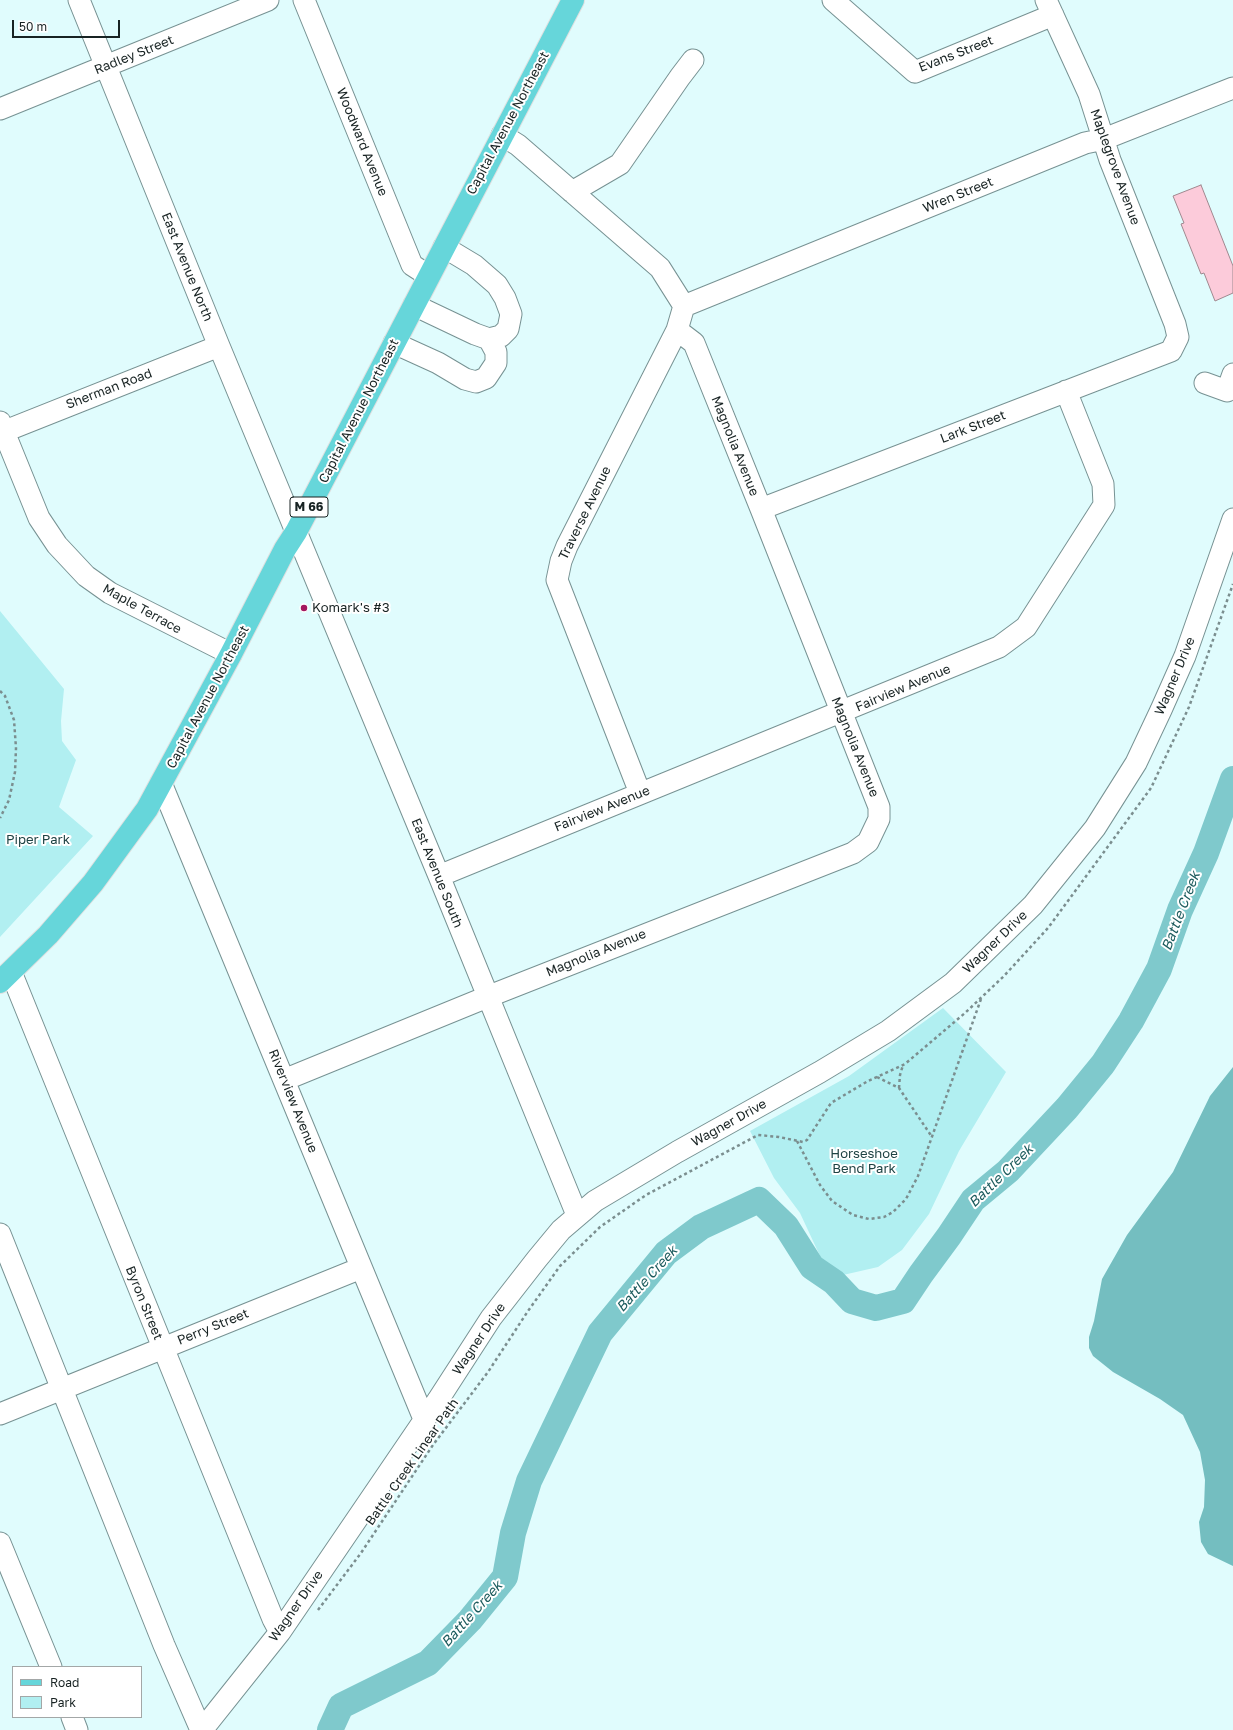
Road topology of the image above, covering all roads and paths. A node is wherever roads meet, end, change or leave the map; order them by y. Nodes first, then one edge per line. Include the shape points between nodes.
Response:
1 (79, 0) edge
2 (268, 0) edge
3 (304, 0) edge
4 (573, 0) edge
5 (833, 0) edge
6 (1050, 8) edge
7 (693, 60) dead end
8 (106, 66) junction
9 (1233, 88) edge
10 (0, 109) edge
11 (502, 135) junction
12 (1104, 139) junction
13 (572, 192) junction
14 (444, 247) junction
15 (429, 276) junction
16 (414, 305) junction
17 (684, 306) junction
18 (677, 330) junction
19 (1178, 337) joint
20 (489, 339) junction
21 (394, 343) junction
22 (219, 346) junction
23 (1233, 374) edge
24 (1205, 383) dead end
25 (1066, 391) junction
26 (1, 429) edge
27 (761, 509) junction
28 (1233, 519) edge
29 (296, 532) junction
30 (231, 654) junction
31 (0, 691) edge
32 (841, 713) junction
33 (162, 782) junction
34 (640, 793) junction
35 (0, 818) edge
36 (439, 876) junction
37 (5, 977) edge
38 (487, 996) junction
39 (981, 998) dead end
40 (903, 1065) dead end
41 (877, 1077) dead end
42 (284, 1080) junction
43 (899, 1088) junction
44 (779, 1137) dead end
45 (932, 1137) junction
46 (797, 1141) dead end
47 (577, 1215) junction
48 (0, 1234) edge
49 (361, 1268) junction
50 (162, 1348) junction
51 (62, 1390) junction
52 (0, 1414) edge
53 (424, 1419) junction
54 (0, 1543) edge
55 (315, 1614) dead end
56 (280, 1632) junction
57 (51, 1666) edge
58 (72, 1718) edge
59 (77, 1730) edge
60 (202, 1730) edge

1 - 8 street, East Avenue North
2 - 8 street, Radley Street
3 - 15 street, Woodward Avenue via 412,265
4 - 11 main road, Capital Avenue Northeast / M 66
5 - 6 street, Evans Street via 915,72
6 - 12 street, Maplegrove Avenue via 1089,94
7 - 13 street via 620,164
8 - 10 street, Radley Street
8 - 22 street, East Avenue North
9 - 12 street, Wren Street
11 - 13 street via 518,145
11 - 14 main road, Capital Avenue Northeast / M 66
12 - 17 street, Wren Street via 1085,143
12 - 19 street, Maplegrove Avenue
13 - 17 street via 660,268
14 - 15 main road, Capital Avenue Northeast / M 66
14 - 20 street via 474,265 497,285 505,298 511,314 508,329 501,336
15 - 16 main road, Capital Avenue Northeast / M 66
16 - 20 street
16 - 21 main road, Capital Avenue Northeast / M 66
17 - 18 street
18 - 27 street, Magnolia Avenue via 694,343
18 - 34 street, Traverse Avenue via 567,546 557,580
19 - 25 street, Lark Street via 1171,352
20 - 21 street via 496,352 496,363 486,378 476,382 465,379 438,363
21 - 29 main road, Capital Avenue Northeast / M 66
22 - 26 street, Sherman Road
22 - 29 street, East Avenue North
23 - 24 street via 1227,391
25 - 27 street, Lark Street
25 - 32 street, Fairview Avenue via 1103,484 1104,505 1026,627 999,648
26 - 30 street, Maple Terrace via 39,518 57,545 86,576 110,593
27 - 32 street, Magnolia Avenue
28 - 47 street, Wagner Drive via 1185,656 1136,763 1095,828 1033,905 953,983 888,1031 677,1152 595,1201
29 - 30 main road, Capital Avenue Northeast / M 66 via 285,548
29 - 36 street, East Avenue South
30 - 33 main road, Capital Avenue Northeast / M 66
31 - 35 path via 5,696 14,720 16,748 15,772 9,800
32 - 34 street, Fairview Avenue
32 - 38 street, Magnolia Avenue via 878,807 879,819 868,842 853,853
33 - 37 main road, Capital Avenue Northeast / M 66 via 147,809 93,883 48,935
33 - 42 street, Riverview Avenue
34 - 36 street, Fairview Avenue
36 - 38 street, East Avenue South
37 - 50 street, Byron Street
38 - 42 street, Magnolia Avenue
38 - 47 street, East Avenue South
39 - 45 path
40 - 43 path
41 - 43 path
42 - 49 street, Riverview Avenue
43 - 45 path
44 - 55 path, Battle Creek Linear Path via 758,1135 646,1195 600,1227 560,1266 361,1553
45 - 46 path via 918,1176 906,1199 884,1217 869,1219 853,1215 832,1201 820,1186
47 - 53 street, Wagner Drive via 537,1259 492,1318
48 - 51 street
49 - 50 street, Perry Street
49 - 53 street, Riverview Avenue
50 - 51 street, Perry Street
50 - 56 street, Byron Street
51 - 52 street, Perry Street
51 - 60 street via 164,1645
53 - 56 street, Wagner Drive
54 - 57 street
56 - 60 street, Wagner Drive
58 - 59 street

